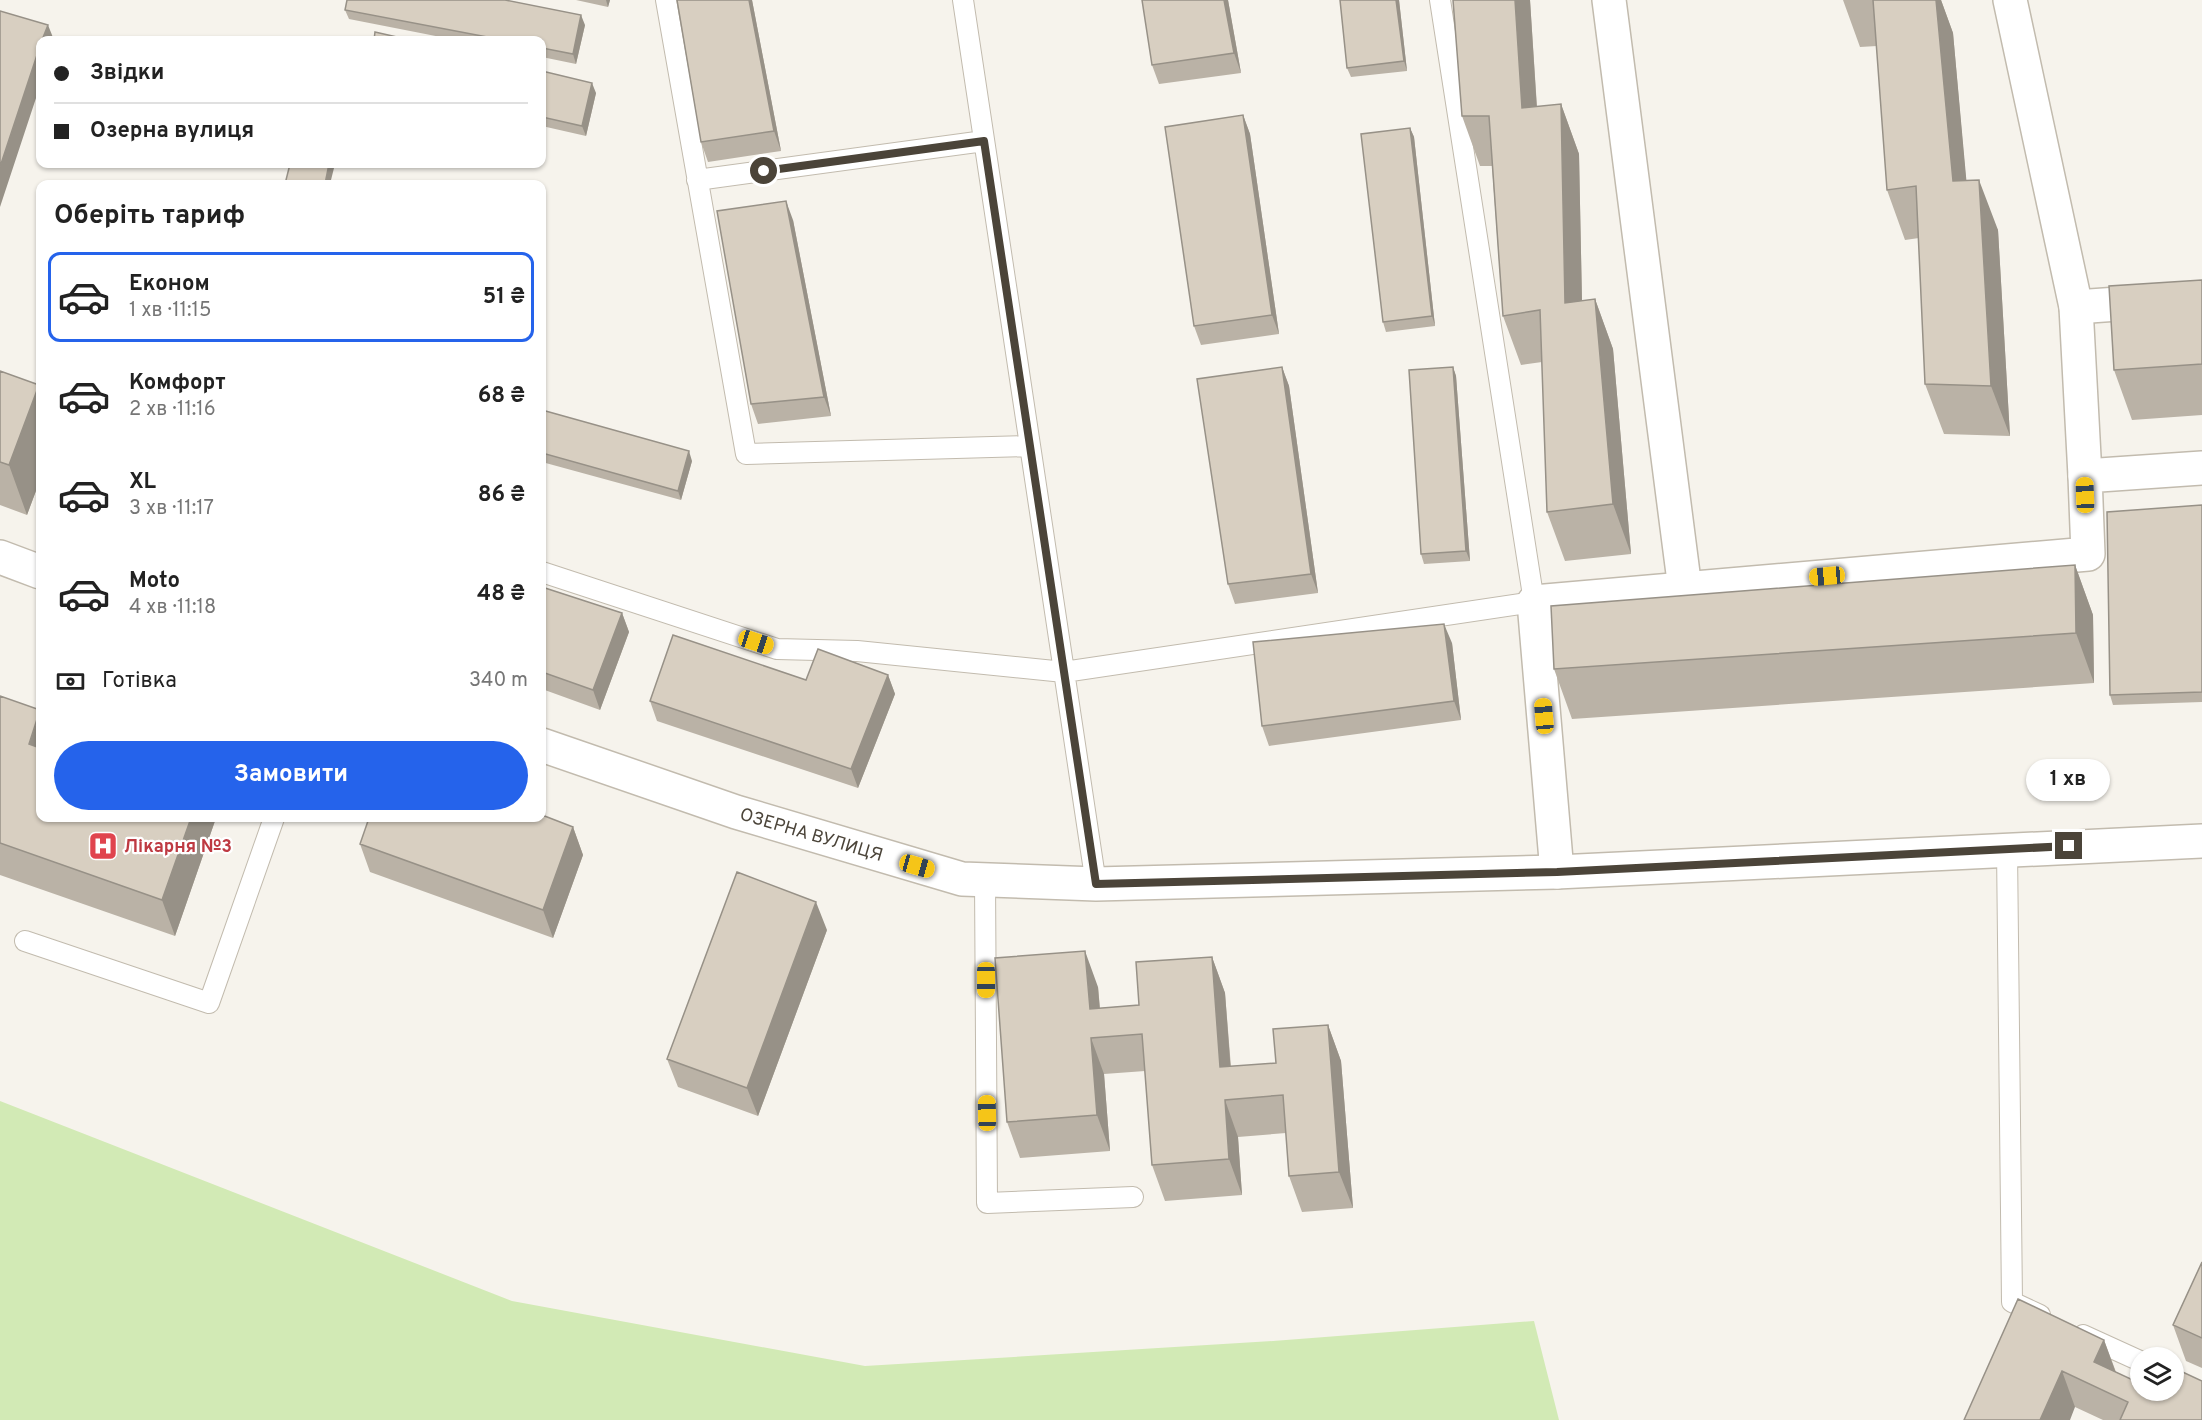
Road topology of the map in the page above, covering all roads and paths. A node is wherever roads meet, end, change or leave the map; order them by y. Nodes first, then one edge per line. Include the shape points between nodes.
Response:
1 (666, 0) edge
2 (963, 0) edge
3 (1440, 0) edge
4 (1609, 0) edge
5 (2010, 0) edge
6 (984, 141) junction
7 (697, 180) junction
8 (2202, 298) edge
9 (2076, 307) junction
10 (1030, 446) junction
11 (2202, 468) edge
12 (2085, 476) junction
13 (0, 557) edge
14 (36, 570) edge
15 (546, 573) edge
16 (1685, 589) junction
17 (1534, 602) junction
18 (1064, 672) junction
19 (546, 746) edge
20 (273, 822) edge
21 (2202, 841) edge
22 (2007, 849) junction
23 (1557, 872) junction
24 (985, 880) junction
25 (1096, 884) junction
26 (25, 941) dead end
27 (1132, 1197) dead end
28 (2130, 1356) edge

1 - 7 lane
2 - 6 lane
3 - 17 lane
4 - 16 street
5 - 9 street
6 - 7 lane
6 - 10 lane
7 - 10 lane via 746,454
8 - 9 street
9 - 12 street
10 - 18 lane
11 - 12 street
12 - 16 street via 2088,554
13 - 14 street
15 - 18 lane via 777,649 857,651
16 - 17 street
17 - 18 lane
17 - 23 street
18 - 25 lane
19 - 24 street, ОЗЕРНА ВУЛИЦЯ via 736,812 962,879
20 - 26 lane via 209,1003
21 - 22 street, ОЗЕРНА ВУЛИЦЯ
22 - 23 street, ОЗЕРНА ВУЛИЦЯ
22 - 28 lane via 2012,1302
23 - 25 street, ОЗЕРНА ВУЛИЦЯ
24 - 25 street, ОЗЕРНА ВУЛИЦЯ
24 - 27 lane via 987,1203

